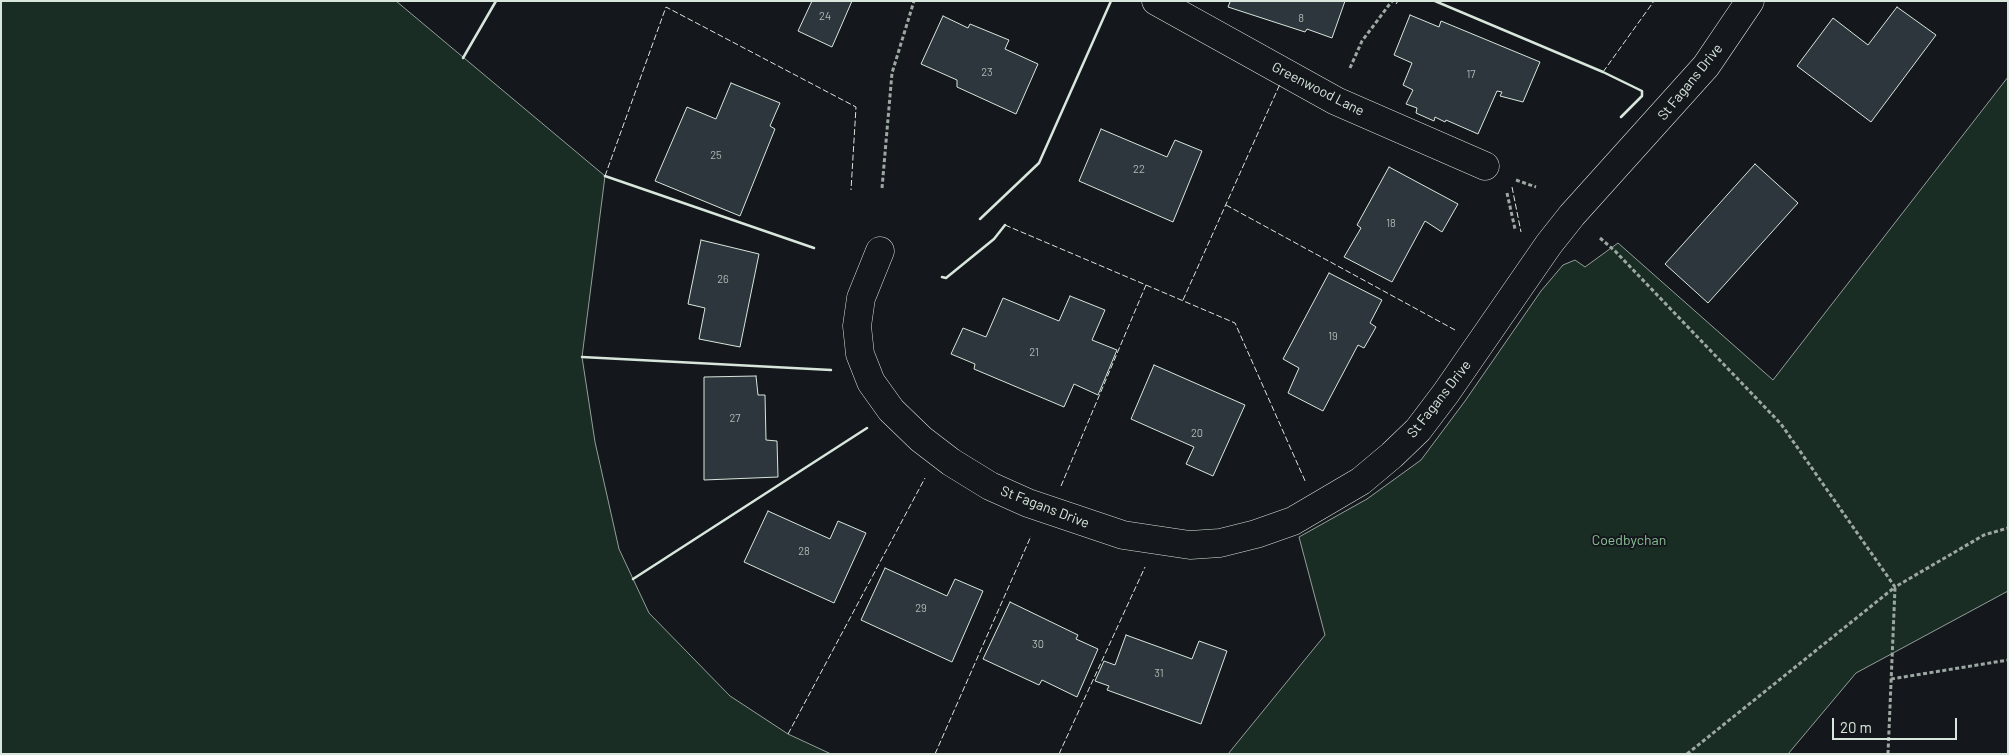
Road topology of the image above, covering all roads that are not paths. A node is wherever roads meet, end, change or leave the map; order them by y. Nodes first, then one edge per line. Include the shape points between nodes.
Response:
1 (1156, 1) edge
2 (1750, 1) edge
3 (1485, 166) road end
4 (880, 251) dead end

1 - 3 street, Greenwood Lane via 1336,101
2 - 4 street, St Fagans Drive via 1706,66 1549,244 1418,430 1361,481 1293,521 1256,534 1220,543 1190,545 1123,535 1028,503 990,486 921,439 891,410 872,382 860,354 857,326 861,298

